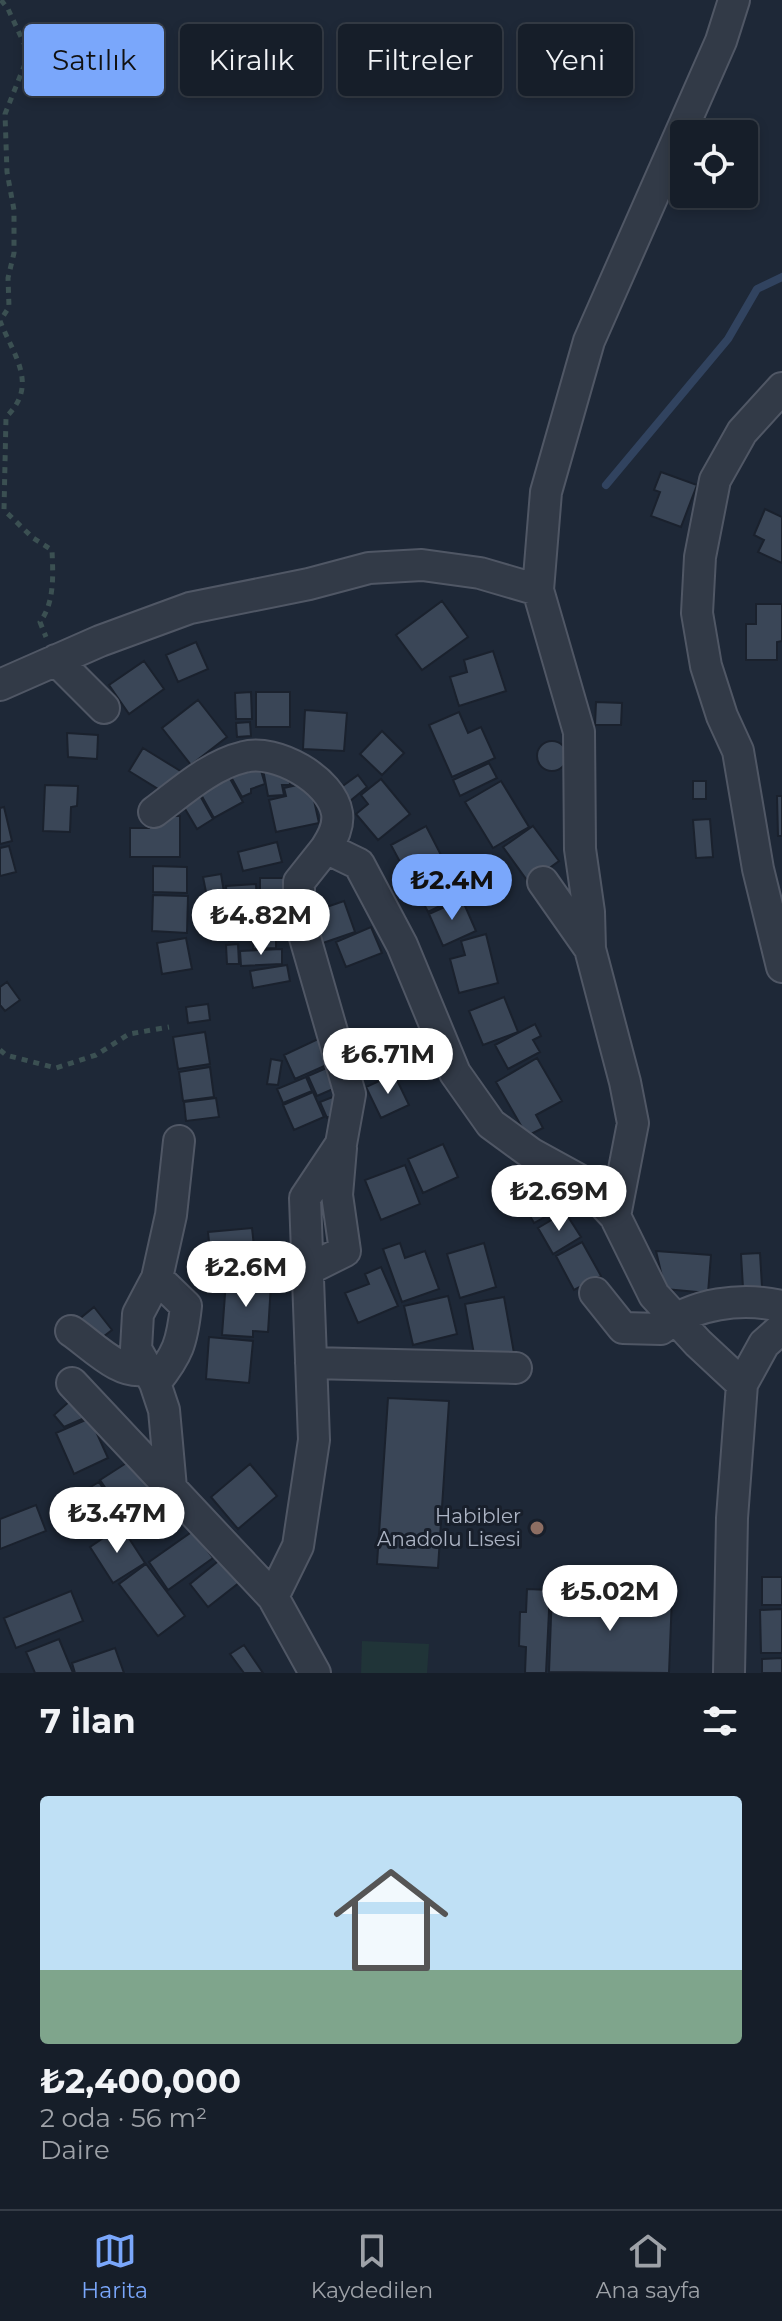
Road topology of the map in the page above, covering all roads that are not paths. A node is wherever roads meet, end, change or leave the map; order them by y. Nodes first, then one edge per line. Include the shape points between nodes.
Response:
1 (734, 0) edge
2 (782, 388) edge
3 (538, 590) junction
4 (56, 660) junction
5 (0, 685) edge
6 (104, 708) dead end
7 (154, 812) dead end
8 (326, 848) junction
9 (543, 882) dead end
10 (590, 949) junction
11 (782, 967) edge
12 (179, 1141) dead end
13 (615, 1216) junction
14 (157, 1278) junction
15 (595, 1293) dead end
16 (782, 1306) edge
17 (675, 1318) junction
18 (782, 1328) edge
19 (71, 1331) dead end
20 (311, 1363) junction
21 (516, 1368) dead end
22 (151, 1376) junction
23 (72, 1383) dead end
24 (742, 1384) junction
25 (171, 1488) junction
26 (273, 1597) junction
27 (315, 1673) edge
28 (729, 1673) edge

1 - 3 street via 721,41 589,341 546,492
2 - 11 street via 742,432 715,480 700,557 697,613 706,666 738,751
3 - 4 street via 480,573 422,565 369,568 190,608
3 - 10 street via 579,732 580,849
4 - 5 street
4 - 6 street
7 - 8 street via 204,775 246,756 283,759 317,781 334,802 335,832
8 - 13 street via 359,864 402,945 455,1073 491,1124 583,1182
8 - 20 street via 299,882 299,917 350,1094 341,1144 305,1198
9 - 10 street
10 - 13 street via 633,1123
12 - 14 street
13 - 17 street via 654,1295
14 - 22 street via 138,1314 136,1349
14 - 22 street via 186,1306 182,1341 171,1363
15 - 17 street via 623,1328 661,1329
16 - 17 street via 728,1303
17 - 24 street
18 - 24 street via 764,1344
19 - 22 street via 122,1367
20 - 21 street
20 - 26 street via 314,1440 298,1546
22 - 25 street via 164,1410
23 - 25 street
24 - 28 street
25 - 26 street
26 - 27 street

